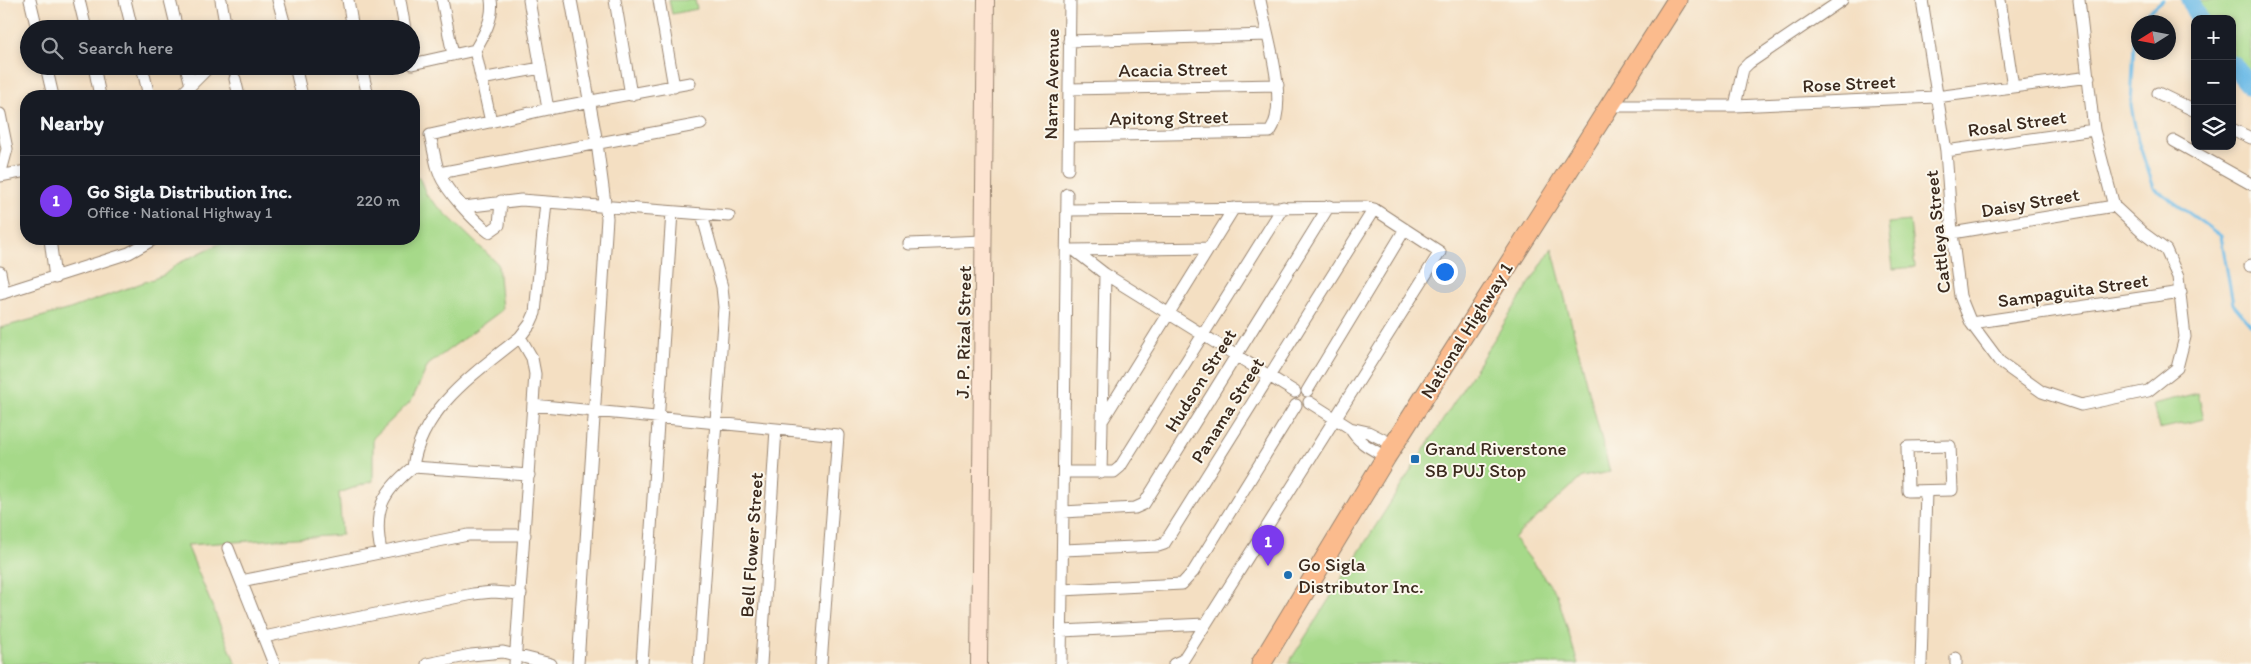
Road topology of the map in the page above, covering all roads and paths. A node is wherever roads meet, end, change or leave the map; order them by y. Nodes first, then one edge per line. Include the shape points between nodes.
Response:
1 (30, 0) edge
2 (79, 0) edge
3 (125, 0) edge
4 (170, 0) edge
5 (221, 0) edge
6 (278, 0) edge
7 (348, 0) edge
8 (400, 0) edge
9 (442, 0) edge
10 (491, 0) edge
11 (528, 0) edge
12 (571, 0) edge
13 (615, 0) edge
14 (659, 0) edge
15 (986, 0) edge
16 (1070, 0) edge
17 (1260, 0) edge
18 (1677, 0) edge
19 (1842, 0) edge
20 (1922, 0) edge
21 (2000, 0) edge
22 (2079, 0) edge
23 (35, 20) edge
24 (84, 20) edge
25 (130, 20) edge
26 (175, 20) edge
27 (224, 20) edge
28 (284, 20) edge
29 (351, 20) edge
30 (403, 20) edge
31 (1267, 36) junction
32 (1069, 40) junction
33 (475, 50) junction
34 (453, 55) junction
35 (420, 62) edge
36 (541, 68) junction
37 (48, 75) edge
38 (96, 75) edge
39 (144, 75) edge
40 (188, 75) edge
41 (201, 75) edge
42 (235, 75) edge
43 (297, 75) edge
44 (363, 75) edge
45 (2089, 77) junction
46 (482, 79) junction
47 (690, 84) dead end
48 (191, 85) junction
49 (1278, 85) junction
50 (674, 87) junction
51 (2013, 87) junction
52 (1069, 89) junction
53 (52, 90) edge
54 (99, 90) edge
55 (148, 90) edge
56 (186, 90) edge
57 (238, 90) edge
58 (301, 90) edge
59 (367, 90) edge
60 (2158, 94) dead end
61 (631, 95) junction
62 (1936, 97) junction
63 (589, 102) junction
64 (1610, 106) junction
65 (1735, 106) junction
66 (548, 109) junction
67 (2191, 109) edge
68 (0, 114) edge
69 (491, 122) junction
70 (701, 124) dead end
71 (2094, 130) junction
72 (2236, 131) edge
73 (1069, 136) junction
74 (2251, 138) edge
75 (2174, 141) dead end
76 (596, 142) junction
77 (1946, 151) junction
78 (1068, 169) dead end
79 (20, 172) edge
80 (440, 173) junction
81 (0, 176) edge
82 (2251, 184) edge
83 (1067, 194) dead end
84 (501, 201) junction
85 (546, 202) junction
86 (1329, 206) junction
87 (2114, 206) junction
88 (464, 207) junction
89 (606, 207) junction
90 (1283, 207) junction
91 (1234, 208) junction
92 (1374, 209) junction
93 (1067, 210) junction
94 (672, 212) junction
95 (702, 214) junction
96 (729, 216) dead end
97 (1405, 229) junction
98 (1952, 233) junction
99 (984, 241) junction
100 (909, 244) dead end
101 (51, 245) edge
102 (143, 245) edge
103 (1210, 248) junction
104 (1070, 250) junction
105 (0, 272) edge
106 (1105, 274) junction
107 (55, 278) junction
108 (2181, 292) junction
109 (2, 293) edge
110 (1168, 313) junction
111 (1971, 323) junction
112 (1203, 335) junction
113 (520, 337) junction
114 (1236, 356) junction
115 (1270, 375) junction
116 (1295, 392) junction
117 (1308, 396) junction
118 (534, 405) junction
119 (1296, 405) junction
120 (594, 411) junction
121 (657, 417) junction
122 (1334, 418) junction
123 (1102, 420) junction
124 (715, 423) junction
125 (776, 429) junction
126 (1390, 451) junction
127 (413, 467) junction
128 (1064, 472) junction
129 (1100, 472) junction
130 (529, 475) junction
131 (1926, 491) junction
132 (1063, 512) junction
133 (525, 535) junction
134 (228, 548) dead end
135 (1063, 550) junction
136 (381, 551) junction
137 (241, 581) junction
138 (1062, 590) junction
139 (521, 594) junction
140 (1205, 624) junction
141 (1062, 631) junction
142 (264, 638) junction
143 (516, 659) edge
144 (274, 664) edge
145 (427, 664) edge
146 (550, 664) edge
147 (578, 664) edge
148 (642, 664) edge
149 (699, 664) edge
150 (760, 664) edge
151 (821, 664) edge
152 (979, 664) edge
153 (1062, 664) edge
154 (1174, 664) edge
155 (1261, 664) edge
156 (1922, 664) edge

1 - 23 street
2 - 24 street
3 - 25 street
4 - 26 street
5 - 27 street
6 - 28 street
7 - 29 street
8 - 30 street
9 - 34 street
10 - 33 street via 485,33
11 - 36 street
12 - 63 street
13 - 61 street
14 - 50 street
15 - 99 main road, J. P. Rizal Street
16 - 32 street, Narra Avenue
17 - 31 street
18 - 64 highway, National Highway 1
19 - 65 street via 1749,63 1743,69
20 - 62 street, Cattleya Street
21 - 51 street
22 - 45 street
31 - 32 street
31 - 49 street
32 - 52 street, Narra Avenue
33 - 34 street
33 - 46 street
34 - 35 street
36 - 46 street
36 - 66 street
37 - 53 street
38 - 54 street
39 - 55 street
40 - 48 street
41 - 48 street
42 - 57 street
43 - 58 street
44 - 59 street
45 - 51 street, Rose Street
45 - 71 street
46 - 69 street
47 - 50 street
48 - 56 street
49 - 52 street, Acacia Street
49 - 73 street, Apitong Street via 1278,116 1270,132
50 - 61 street
51 - 62 street, Rose Street
52 - 73 street, Narra Avenue
60 - 67 street
61 - 63 street
62 - 65 street, Rose Street
62 - 77 street, Cattleya Street
63 - 66 street
63 - 76 street
64 - 65 street, Rose Street
64 - 126 highway, National Highway 1
66 - 69 street
68 - 81 street via 7,149
69 - 80 street via 430,135
70 - 76 street
71 - 77 street, Rosal Street
71 - 87 street
72 - 74 street
73 - 78 street, Narra Avenue
75 - 82 street
76 - 80 street
76 - 89 street
77 - 98 street, Cattleya Street
79 - 81 street
80 - 88 street
83 - 93 street
84 - 85 street
84 - 88 street
84 - 88 street via 499,225 489,232
85 - 89 street
85 - 113 street via 539,294 535,313
86 - 90 street
86 - 92 street
86 - 114 street, Hudson Street
87 - 98 street, Daisy Street
87 - 108 street, Cattleya Street via 2166,250
89 - 94 street
89 - 120 street
90 - 91 street
90 - 112 street
91 - 93 street
91 - 103 street
92 - 97 street
92 - 115 street, Panama Street
93 - 104 street
94 - 95 street
94 - 121 street
95 - 96 street
95 - 124 street via 722,287 724,307
97 - 117 street
97 - 122 street via 1440,252
98 - 111 street, Cattleya Street via 1960,296
99 - 100 street
99 - 152 main road, J. P. Rizal Street
101 - 107 street
102 - 107 street
103 - 104 street
103 - 110 street
104 - 106 street
104 - 128 street
105 - 109 street
106 - 110 street
106 - 123 street
107 - 109 street
108 - 111 street, Sampaguita Street
108 - 111 street, Cattleya Street via 2185,337 2177,368 2148,391 2081,405 2042,392 2000,362
110 - 112 street
110 - 123 street
112 - 114 street
112 - 129 street via 1120,467 1114,472
113 - 118 street via 534,366
113 - 127 street via 443,404 417,446
114 - 115 street
114 - 132 street, Hudson Street via 1144,504 1135,508
115 - 116 street
115 - 135 street, Panama Street via 1164,544
116 - 117 street via 1298,389
116 - 119 street via 1292,396
117 - 119 street via 1301,407
117 - 122 street
118 - 120 street
118 - 130 street
119 - 138 street via 1193,572 1182,584
120 - 121 street
120 - 147 street
121 - 124 street
121 - 148 street
122 - 126 street via 1350,428 1368,432
122 - 140 street
123 - 129 street
124 - 125 street
124 - 149 street
125 - 150 street, Bell Flower Street
125 - 151 street via 838,435
126 - 155 highway, National Highway 1
127 - 130 street
127 - 136 street via 398,479 380,507 376,521
128 - 129 street
128 - 132 street
130 - 133 street
131 - 131 street via 1952,490 1950,446 1908,447 1908,492
131 - 156 street
132 - 135 street
133 - 136 street via 468,535
133 - 139 street
134 - 137 street
135 - 138 street
136 - 137 street
137 - 142 street
138 - 141 street
139 - 142 street via 474,594
139 - 143 street
140 - 141 street
140 - 154 street via 1183,660
141 - 153 street
142 - 144 street
143 - 145 street via 504,652 486,652
143 - 146 street

